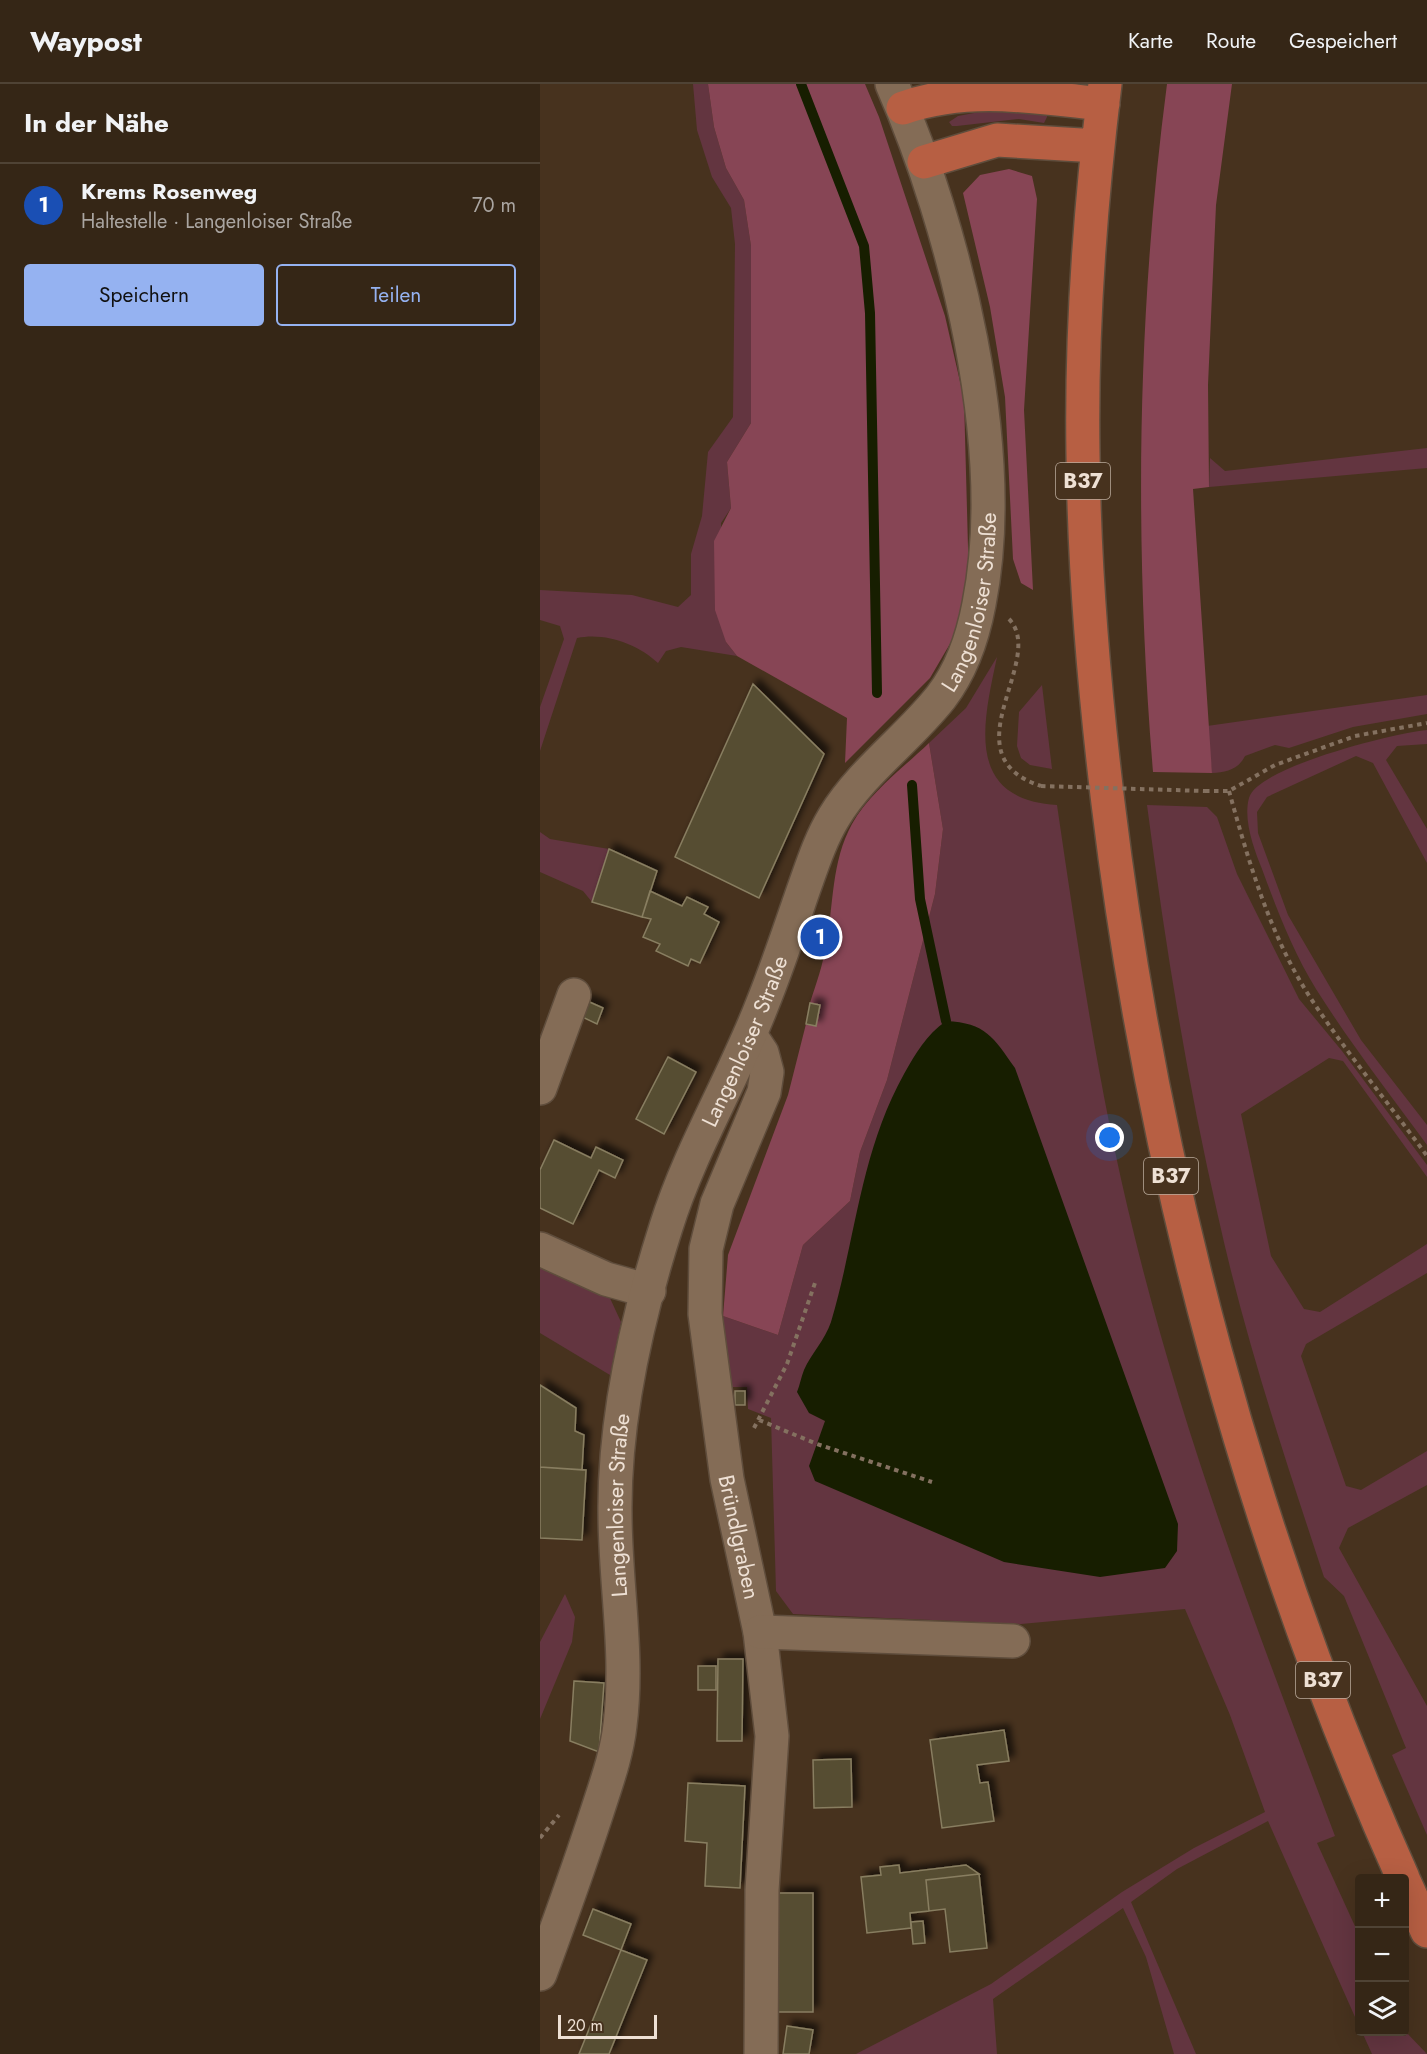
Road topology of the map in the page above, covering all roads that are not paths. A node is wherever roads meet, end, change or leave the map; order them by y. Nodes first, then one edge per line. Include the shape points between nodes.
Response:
1 (992, 89) edge
2 (1104, 94) edge
3 (897, 96) edge
4 (1098, 146) junction
5 (924, 162) junction
6 (574, 995) dead end
7 (750, 1035) junction
8 (540, 1089) edge
9 (540, 1249) edge
10 (649, 1291) junction
11 (760, 1632) junction
12 (1013, 1641) dead end
13 (1401, 1874) edge
14 (1409, 1891) edge
15 (1427, 1931) edge
16 (540, 1974) edge
17 (761, 2054) edge

1 - 2 main road
1 - 3 main road
2 - 4 main road, B37
3 - 5 street, Langenloiser Straße
4 - 5 main road via 997,140
4 - 13 main road, B37 via 1086,297 1085,550 1100,736 1136,998 1181,1222 1226,1390 1310,1644
5 - 7 street, Langenloiser Straße via 974,357 986,465 979,606 956,673 939,699 837,812 817,850
6 - 8 street
7 - 10 street, Langenloiser Straße via 685,1176 666,1226
7 - 11 street, Bründlgraben via 762,1053 767,1072 764,1092 717,1204 706,1249 705,1314 727,1479
9 - 10 street via 606,1279
10 - 16 street, Langenloiser Straße via 629,1370 618,1444 615,1507 622,1675 620,1726 582,1857
11 - 12 street
11 - 17 street, Bründlgraben via 772,1736 762,1890
14 - 15 main road, B37

